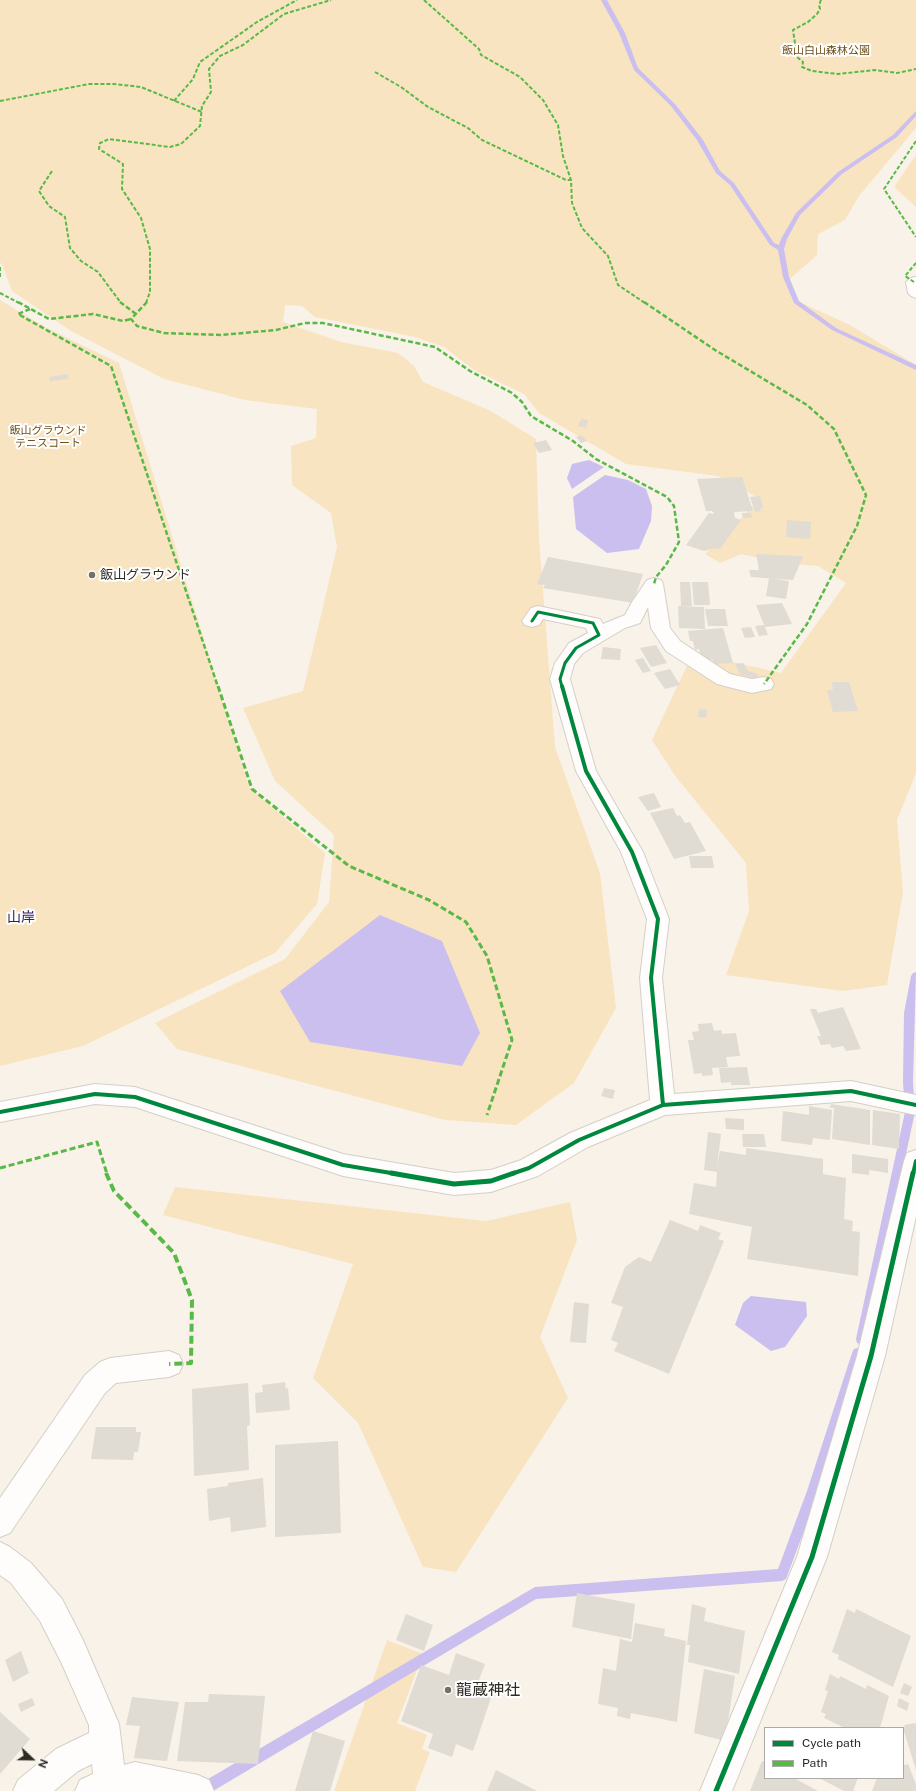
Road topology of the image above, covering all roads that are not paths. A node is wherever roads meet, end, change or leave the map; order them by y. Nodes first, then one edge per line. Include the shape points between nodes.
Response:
1 (916, 282) edge
2 (916, 293) edge
3 (532, 621) dead end
4 (597, 636) junction
5 (764, 684) dead end
6 (663, 1105) junction
7 (916, 1105) edge
8 (0, 1112) edge
9 (916, 1161) edge
10 (169, 1364) dead end
11 (0, 1523) edge
12 (0, 1557) edge
13 (105, 1742) junction
14 (100, 1788) edge
15 (29, 1791) edge
16 (198, 1791) edge
17 (716, 1791) edge

1 - 2 street
3 - 4 street via 538,612 593,622 599,635
4 - 5 street via 633,619 654,584 661,628 673,646 724,679 752,686
4 - 6 street via 576,648 565,663 560,679 586,771 632,852 658,919 651,978
6 - 7 street via 851,1091
6 - 8 street via 579,1140 529,1168 492,1180 454,1184 344,1166 135,1097 95,1094
9 - 17 street via 871,1356 812,1557
10 - 11 street via 110,1371 95,1384
12 - 13 street via 21,1573 51,1610 104,1724
13 - 14 street
13 - 15 street via 67,1760
14 - 16 street via 135,1778

